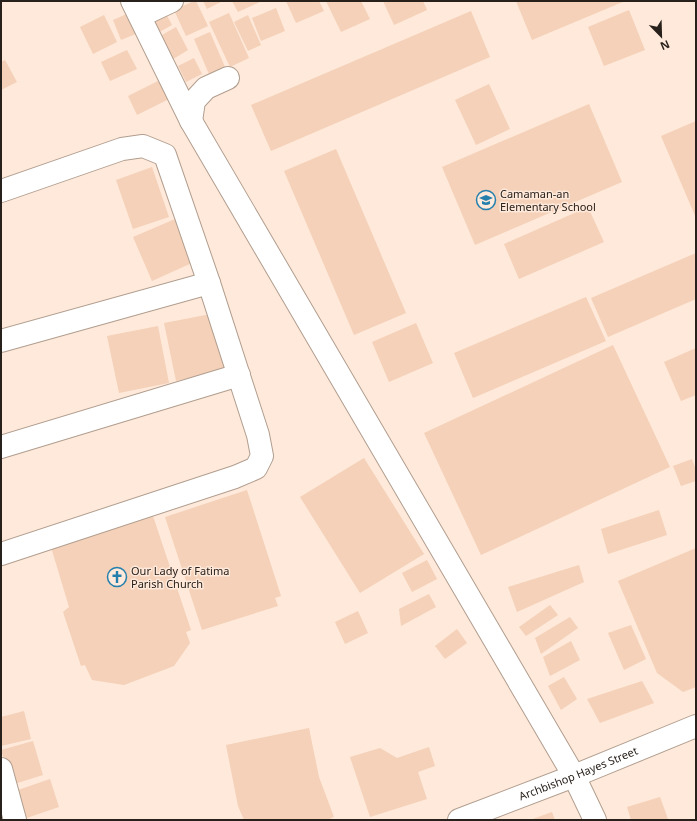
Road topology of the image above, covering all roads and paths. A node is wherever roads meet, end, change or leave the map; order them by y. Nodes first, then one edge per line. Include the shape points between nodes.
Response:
1 (172, 1) edge
2 (136, 9) edge
3 (228, 78) dead end
4 (191, 121) junction
5 (1, 191) edge
6 (209, 283) junction
7 (1, 341) edge
8 (238, 375) junction
9 (1, 447) edge
10 (1, 554) edge
11 (696, 726) edge
12 (1, 769) edge
13 (574, 776) junction
14 (15, 820) edge
15 (459, 820) edge
16 (595, 820) edge

1 - 2 street
2 - 4 street
3 - 4 street via 206,88 194,101
4 - 13 street
5 - 6 street via 122,149 143,146 165,155
6 - 7 street
6 - 8 street
8 - 9 street
8 - 10 street via 258,434 262,456 256,468
11 - 13 street, Archbishop Hayes Street
12 - 14 street
13 - 15 street, Archbishop Hayes Street
13 - 16 street

